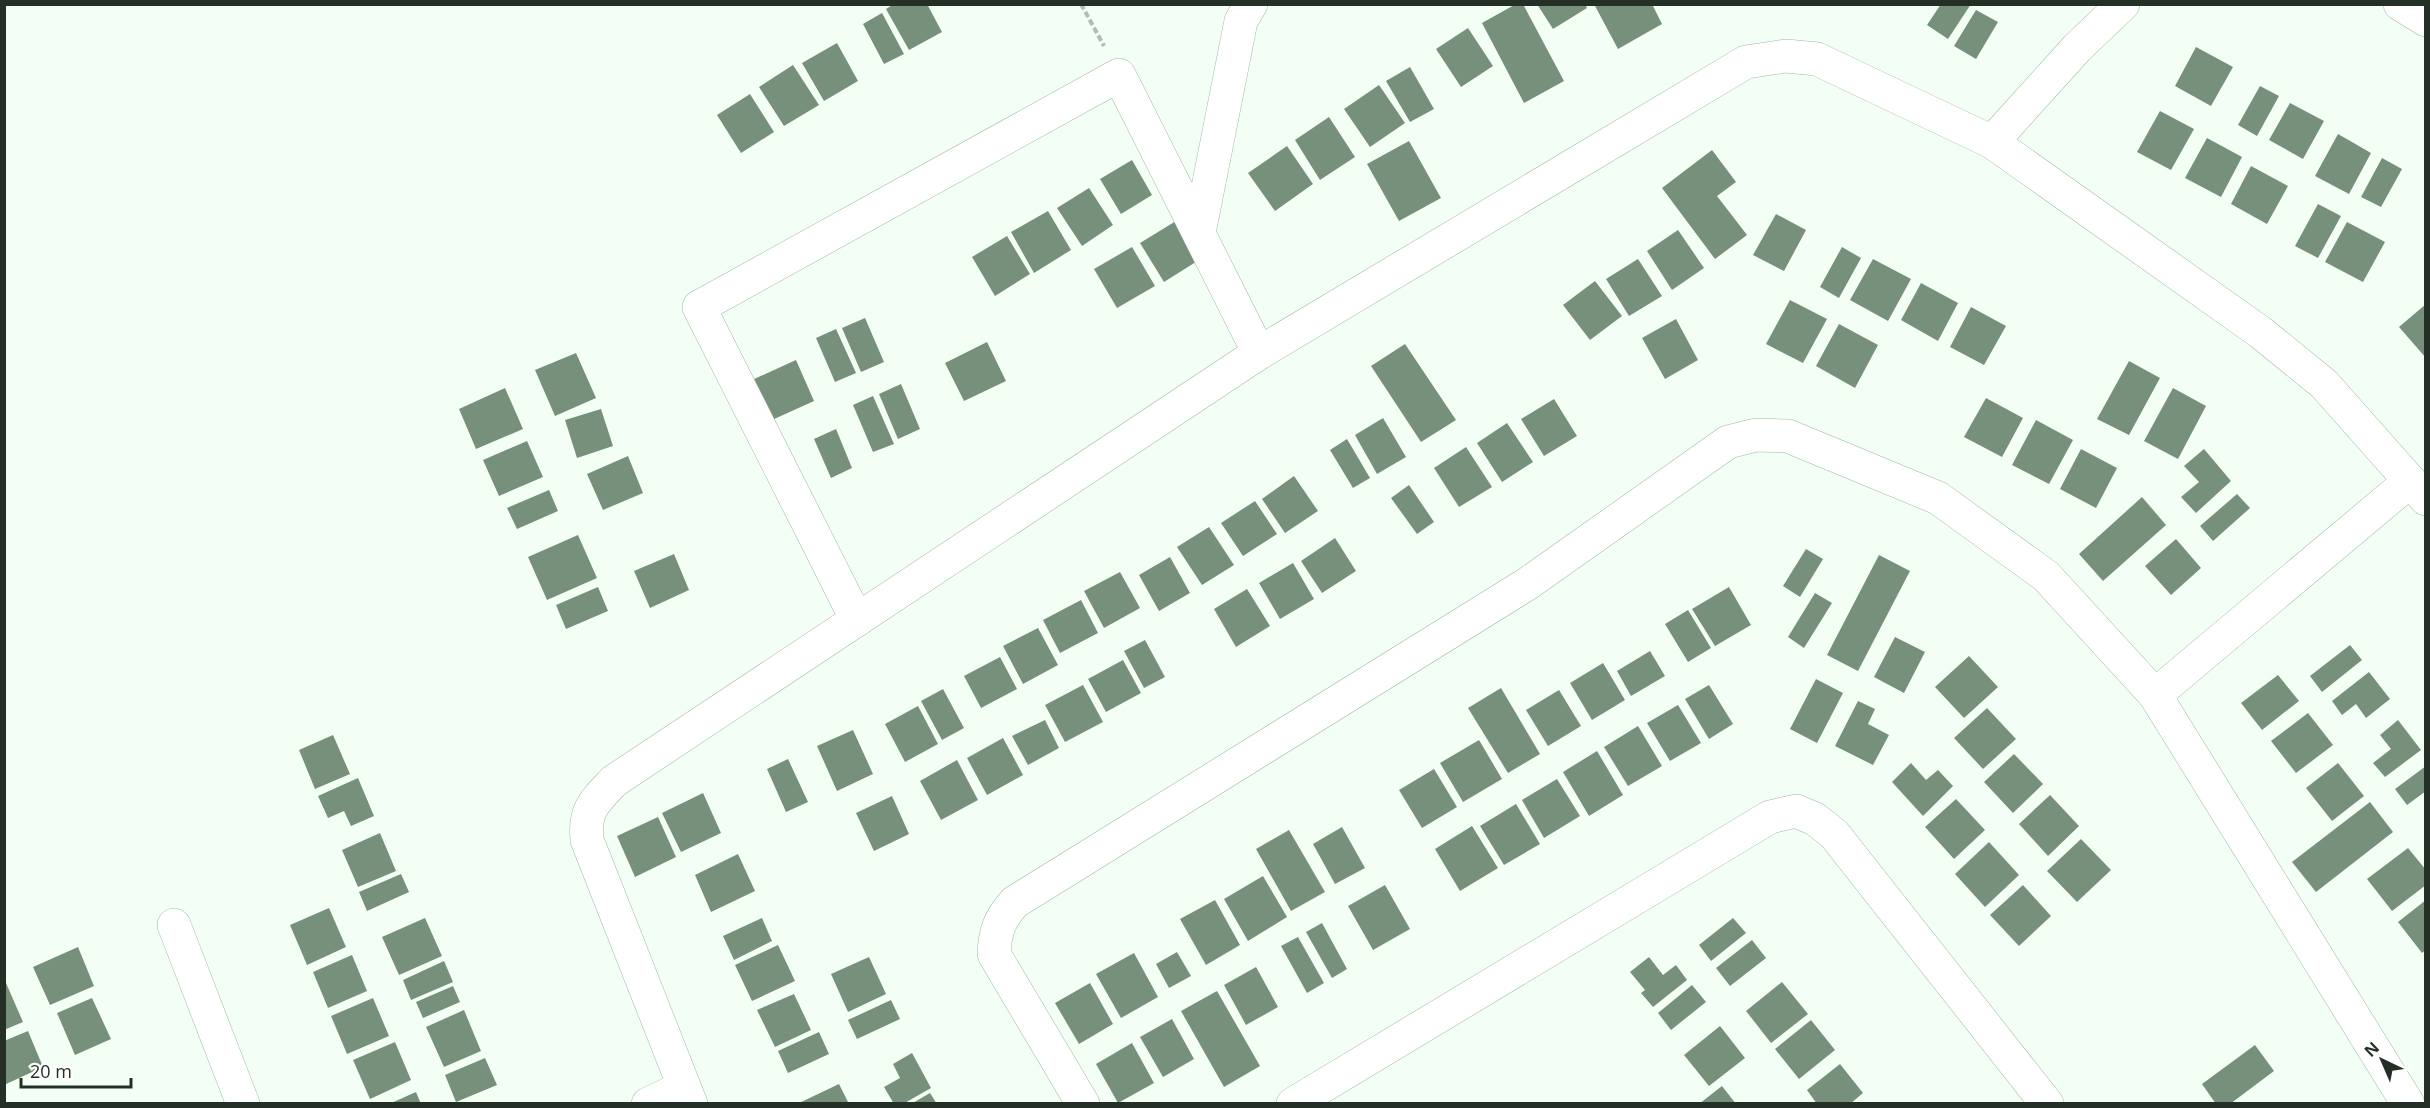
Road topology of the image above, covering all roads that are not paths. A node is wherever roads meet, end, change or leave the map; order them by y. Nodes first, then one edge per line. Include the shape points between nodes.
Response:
1 (1251, 4) edge
2 (2123, 4) edge
3 (2400, 4) edge
4 (2426, 20) edge
5 (1992, 142) junction
6 (1199, 233) junction
7 (1259, 353) junction
8 (2418, 490) edge
9 (858, 620) junction
10 (2155, 695) junction
11 (174, 925) dead end
12 (687, 1095) edge
13 (243, 1104) edge
14 (648, 1104) edge
15 (1083, 1104) edge
16 (1293, 1104) edge
17 (2047, 1104) edge
18 (2408, 1104) edge

1 - 6 street via 1241,21
2 - 5 street via 2077,48
3 - 4 street
5 - 7 street via 1817,59 1786,56 1746,62
5 - 8 street via 2259,332 2324,384
6 - 7 street
6 - 9 street via 1119,75 699,307
7 - 9 street
8 - 10 street
9 - 12 street via 614,782 593,802 585,822 587,840
10 - 15 street via 2046,576 1938,498 1788,436 1756,435 1728,442 1527,584 1015,902 1002,916 994,954
10 - 18 street
11 - 13 street
12 - 14 street
16 - 17 street via 1770,817 1796,811 1834,834

